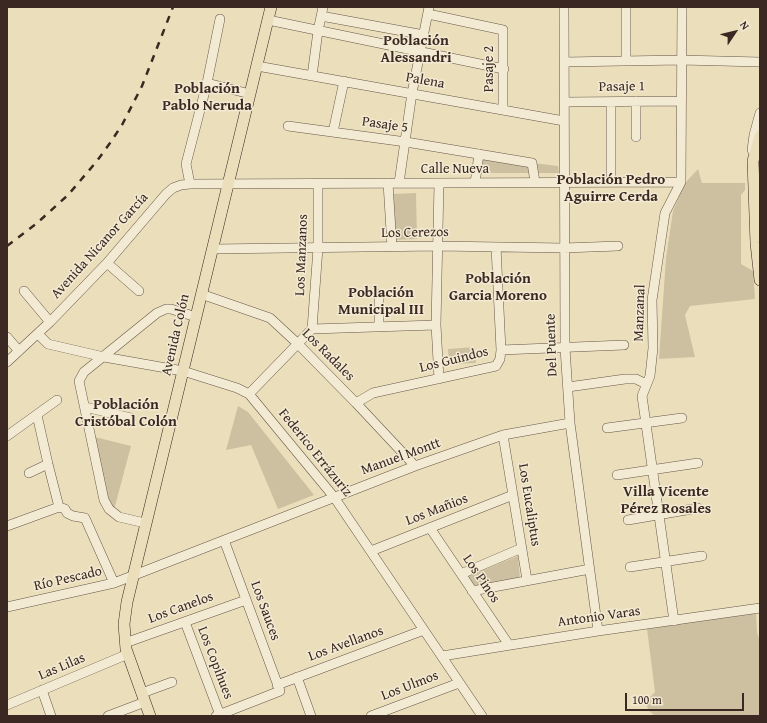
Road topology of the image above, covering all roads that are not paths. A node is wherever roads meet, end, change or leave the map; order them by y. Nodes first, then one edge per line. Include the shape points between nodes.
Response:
1 (271, 7) edge
2 (564, 7) edge
3 (626, 7) edge
4 (682, 7) edge
5 (428, 11) edge
6 (322, 12) edge
7 (220, 19) dead end
8 (268, 20) junction
9 (318, 31) junction
10 (424, 35) junction
11 (420, 52) junction
12 (681, 60) junction
13 (626, 61) junction
14 (564, 62) junction
15 (760, 62) edge
16 (257, 66) junction
17 (504, 69) junction
18 (312, 76) junction
19 (344, 81) junction
20 (207, 83) junction
21 (250, 94) junction
22 (412, 94) junction
23 (636, 101) junction
24 (681, 101) junction
25 (564, 102) junction
26 (611, 102) junction
27 (502, 109) junction
28 (760, 113) edge
29 (564, 121) junction
30 (288, 126) dead end
31 (333, 132) junction
32 (636, 137) dead end
33 (758, 141) edge
34 (406, 142) junction
35 (479, 154) junction
36 (535, 182) junction
37 (564, 182) junction
38 (611, 182) junction
39 (681, 182) junction
40 (228, 183) junction
41 (318, 183) junction
42 (388, 183) junction
43 (399, 183) junction
44 (439, 183) junction
45 (475, 183) junction
46 (190, 184) junction
47 (438, 246) junction
48 (618, 246) dead end
49 (392, 247) junction
50 (496, 247) junction
51 (318, 248) junction
52 (564, 248) junction
53 (213, 249) junction
54 (106, 263) junction
55 (760, 280) edge
56 (24, 291) dead end
57 (139, 292) dead end
58 (201, 294) junction
59 (379, 294) dead end
60 (196, 317) junction
61 (50, 322) junction
62 (436, 325) junction
63 (379, 327) junction
64 (312, 329) junction
65 (38, 334) junction
66 (7, 337) edge
67 (297, 343) junction
68 (624, 345) dead end
69 (565, 348) junction
70 (501, 350) junction
71 (19, 351) junction
72 (104, 356) junction
73 (7, 362) edge
74 (183, 371) junction
75 (439, 379) junction
76 (646, 384) junction
77 (568, 387) junction
78 (249, 394) junction
79 (57, 400) dead end
80 (356, 403) junction
81 (85, 407) junction
82 (37, 415) junction
83 (131, 418) dead end
84 (682, 418) dead end
85 (646, 422) junction
86 (570, 423) junction
87 (606, 428) dead end
88 (503, 435) junction
89 (7, 436) edge
90 (698, 463) dead end
91 (48, 464) junction
92 (415, 466) junction
93 (653, 470) junction
94 (29, 473) dead end
95 (617, 475) dead end
96 (513, 495) junction
97 (334, 497) junction
98 (59, 507) junction
99 (698, 508) dead end
100 (659, 514) junction
101 (628, 520) dead end
102 (146, 523) junction
103 (7, 526) edge
104 (430, 528) junction
105 (224, 540) junction
106 (522, 548) junction
107 (371, 551) junction
108 (702, 556) dead end
109 (666, 562) junction
110 (630, 567) dead end
111 (590, 569) junction
112 (461, 574) junction
113 (134, 576) junction
114 (527, 580) junction
115 (114, 583) junction
116 (472, 591) junction
117 (246, 600) junction
118 (7, 607) edge
119 (760, 608) edge
120 (674, 621) junction
121 (185, 622) junction
122 (424, 630) junction
123 (598, 631) junction
124 (508, 645) junction
125 (126, 649) junction
126 (442, 656) junction
127 (297, 677) junction
128 (172, 682) dead end
129 (459, 683) junction
130 (278, 688) junction
131 (42, 690) junction
132 (143, 698) junction
133 (7, 705) edge
134 (385, 714) edge
135 (218, 715) edge
136 (51, 716) edge
137 (108, 716) edge
138 (150, 716) edge
139 (311, 716) edge
140 (371, 716) edge
141 (482, 716) edge

1 - 8 main road, Avenida Colón
2 - 14 street, Del Puente
3 - 13 street
4 - 12 street, Manzanal
5 - 10 street
5 - 17 street, Pasaje 2 via 503,30
6 - 9 street
6 - 10 street
7 - 20 street
8 - 9 street
8 - 16 main road, Avenida Colón
9 - 11 street
9 - 18 street
10 - 11 street
11 - 17 street
11 - 22 street
12 - 13 street
12 - 15 street
12 - 24 street, Manzanal
13 - 14 street
14 - 25 street, Del Puente
16 - 18 street, Palena
16 - 21 main road, Avenida Colón
17 - 27 street, Pasaje 2
18 - 19 street, Palena
19 - 22 street, Palena
19 - 31 street
20 - 21 street
20 - 46 street via 186,164
21 - 40 main road, Avenida Colón
22 - 27 street, Palena
22 - 34 street
23 - 24 street, Pasaje 1
23 - 26 street, Pasaje 1
23 - 32 street
24 - 39 street, Manzanal
25 - 26 street, Pasaje 1
25 - 29 street, Del Puente
26 - 38 street
27 - 29 street, Palena
28 - 33 street
29 - 37 street, Del Puente
30 - 31 street, Pasaje 5
31 - 34 street, Pasaje 5
33 - 55 main road via 754,178
34 - 35 street, Pasaje 5
34 - 43 street
35 - 36 street, Pasaje 5 via 532,163
35 - 45 street
36 - 37 street, Calle Nueva
36 - 45 street, Calle Nueva
37 - 38 street, Calle Nueva
37 - 52 street, Del Puente
38 - 39 street, Calle Nueva
39 - 76 street, Manzanal via 665,213 652,300 653,348 650,376
40 - 41 street, Calle Nueva
40 - 46 street, Avenida Nicanor García
40 - 53 main road, Avenida Colón
41 - 42 street, Calle Nueva
41 - 51 street, Los Manzanos
42 - 43 street, Calle Nueva
42 - 49 street
43 - 44 street, Calle Nueva
44 - 45 street, Calle Nueva
44 - 47 street
46 - 54 street, Avenida Nicanor García via 177,186 166,194
47 - 49 street, Los Cerezos
47 - 50 street, Los Cerezos
47 - 62 street
48 - 52 street, Los Cerezos
49 - 51 street, Los Cerezos
50 - 52 street, Los Cerezos
50 - 70 street
51 - 53 street, Los Cerezos
51 - 64 street, Los Manzanos
52 - 69 street, Del Puente
53 - 58 main road, Avenida Colón
54 - 57 street
54 - 61 street, Avenida Nicanor García
56 - 61 street
58 - 60 main road, Avenida Colón
58 - 67 street, Los Radales via 270,318
59 - 63 street
60 - 72 street via 171,309 163,310
60 - 74 main road, Avenida Colón
61 - 65 street, Avenida Nicanor García
62 - 63 street
62 - 75 street
63 - 64 street
64 - 67 street
65 - 71 street, Avenida Nicanor García
65 - 72 street, Federico Errázuriz via 48,344
66 - 71 street
67 - 78 street
67 - 80 street, Los Radales
68 - 69 street, Los Guindos
69 - 70 street, Los Guindos
69 - 77 street, Del Puente
70 - 75 street, Los Guindos via 496,366
71 - 73 street, Avenida Nicanor García
72 - 74 street, Federico Errázuriz
72 - 81 street via 81,377 80,385
74 - 78 street, Federico Errázuriz
74 - 102 main road, Avenida Colón
75 - 80 street, Los Guindos via 372,393
76 - 77 street via 636,379 625,379
76 - 85 street, Manzanal via 642,396
77 - 86 street, Del Puente
78 - 97 street, Federico Errázuriz
79 - 82 street
80 - 92 street, Los Radales
81 - 83 street
81 - 102 street via 104,500 109,509 119,517
82 - 89 street
82 - 91 street
84 - 85 street
85 - 87 street
85 - 93 street, Manzanal
86 - 88 street, Manuel Montt
86 - 111 street, Del Puente
88 - 92 street, Manuel Montt
88 - 96 street, Los Eucaliptus
90 - 93 street
91 - 94 street
91 - 98 street
92 - 97 street, Manuel Montt
93 - 95 street
93 - 100 street, Manzanal
96 - 104 street, Los Mañios
96 - 106 street, Los Eucaliptus
97 - 105 street, Manuel Montt
97 - 107 street, Federico Errázuriz
98 - 103 street
98 - 115 street via 73,516 85,518
99 - 100 street
100 - 101 street
100 - 109 street, Manzanal
102 - 113 main road, Avenida Colón
104 - 107 street, Los Mañios
104 - 112 street, Los Pinos
105 - 113 street, Manuel Montt
105 - 117 street, Los Sauces
106 - 112 street
106 - 114 street, Los Eucaliptus
107 - 122 street, Federico Errázuriz
108 - 109 street
109 - 110 street
109 - 120 street, Manzanal
111 - 114 street
111 - 123 street, Del Puente
112 - 116 street, Los Pinos
113 - 115 street, Río Pescado
113 - 125 main road, Avenida Colón via 125,613
114 - 116 street
115 - 118 street, Río Pescado
116 - 124 street, Los Pinos
117 - 121 street, Los Canelos
117 - 130 street, Los Sauces
119 - 120 street, Antonio Varas
120 - 123 street, Antonio Varas
121 - 125 street, Los Canelos
121 - 135 street, Los Copihues
122 - 126 street, Federico Errázuriz
122 - 127 street, Los Avellanos
123 - 124 street, Antonio Varas
124 - 126 street, Antonio Varas
125 - 131 street, Las Lilas
125 - 132 main road, Avenida Colón
126 - 129 street, Federico Errázuriz
127 - 130 street, Los Avellanos
127 - 139 street
128 - 132 street
129 - 134 street, Los Ulmos
129 - 141 street, Federico Errázuriz
130 - 135 street, Los Avellanos
131 - 133 street, Las Lilas
131 - 136 street
132 - 137 street
132 - 138 main road, Avenida Colón
134 - 140 street, Los Ulmos

